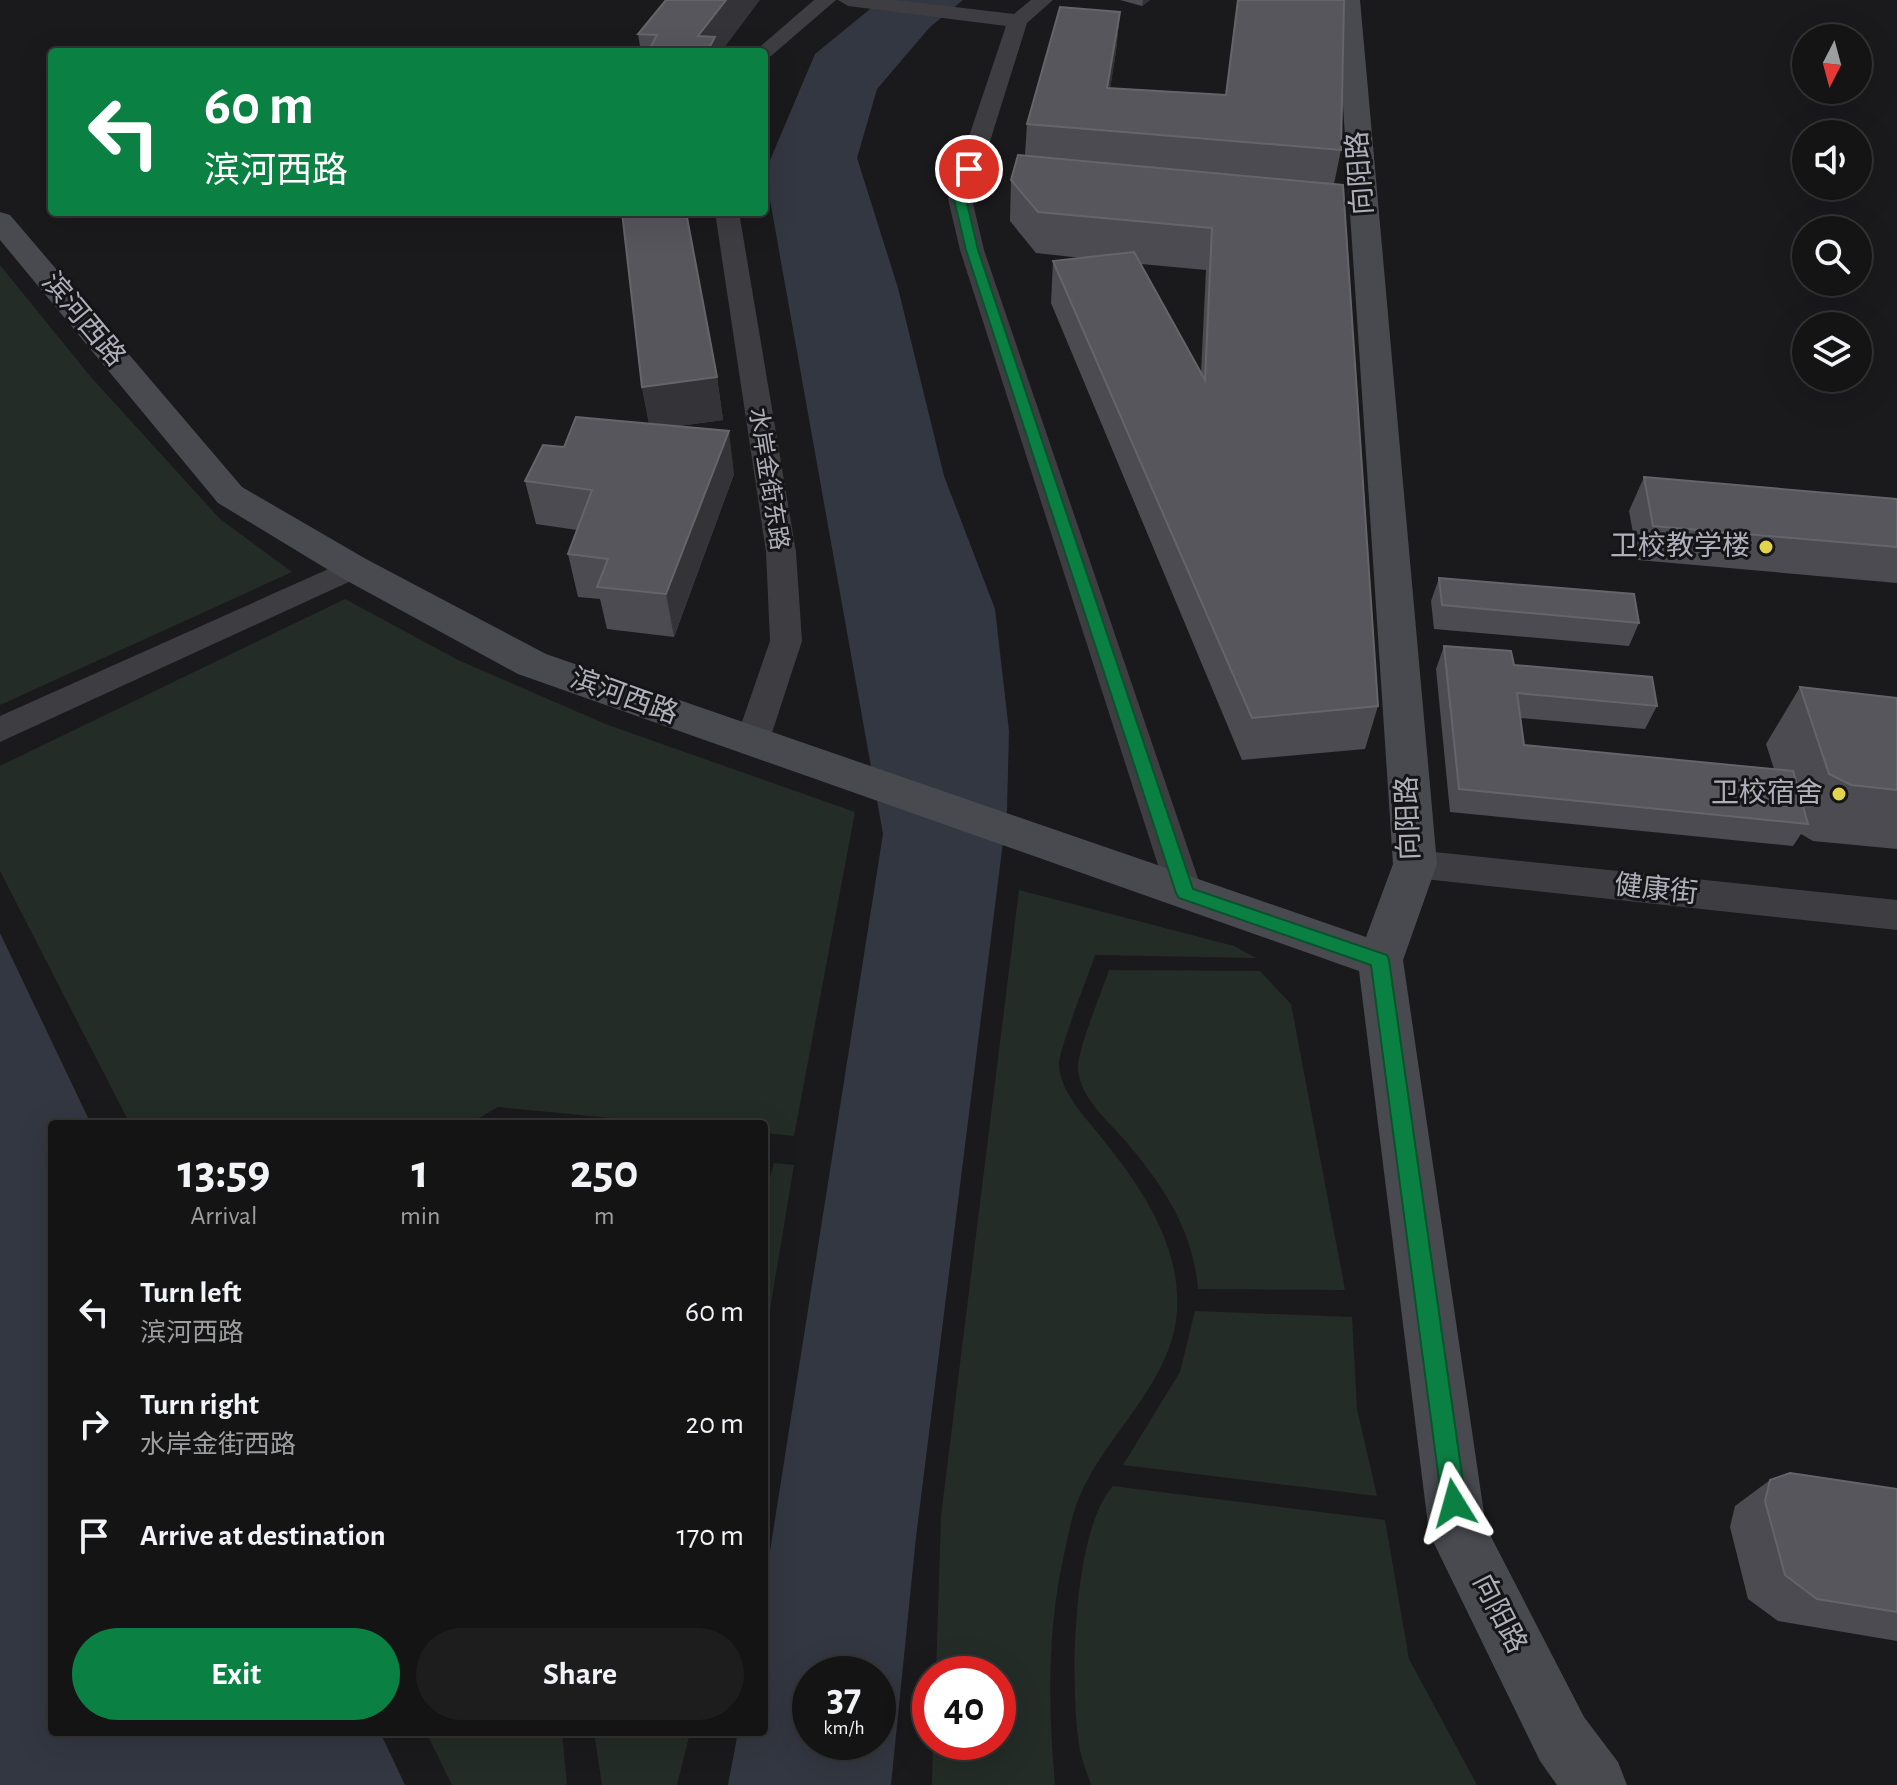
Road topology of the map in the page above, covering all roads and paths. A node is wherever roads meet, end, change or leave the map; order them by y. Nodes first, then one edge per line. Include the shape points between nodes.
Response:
1 (826, 0) edge
2 (848, 0) edge
3 (1043, 0) edge
4 (1348, 0) edge
5 (1006, 20) junction
6 (768, 49) edge
7 (728, 216) edge
8 (0, 221) edge
9 (353, 568) junction
10 (0, 730) edge
11 (752, 742) junction
12 (1415, 864) junction
13 (1185, 893) junction
14 (1897, 915) edge
15 (1380, 960) junction
16 (1595, 1785) edge

1 - 6 lane
2 - 5 lane
3 - 5 lane
4 - 12 street, 向阳路
5 - 13 lane via 960,199 972,250
7 - 11 lane, 水岸金街东路 via 781,552 786,641
8 - 9 street, 滨河西路 via 230,495
9 - 10 lane
9 - 11 street, 滨河西路 via 532,664
11 - 13 street, 滨河西路
12 - 14 lane, 健康街
12 - 15 street, 向阳路
13 - 15 street, 滨河西路
15 - 16 street, 向阳路 via 1458,1533 1562,1739

